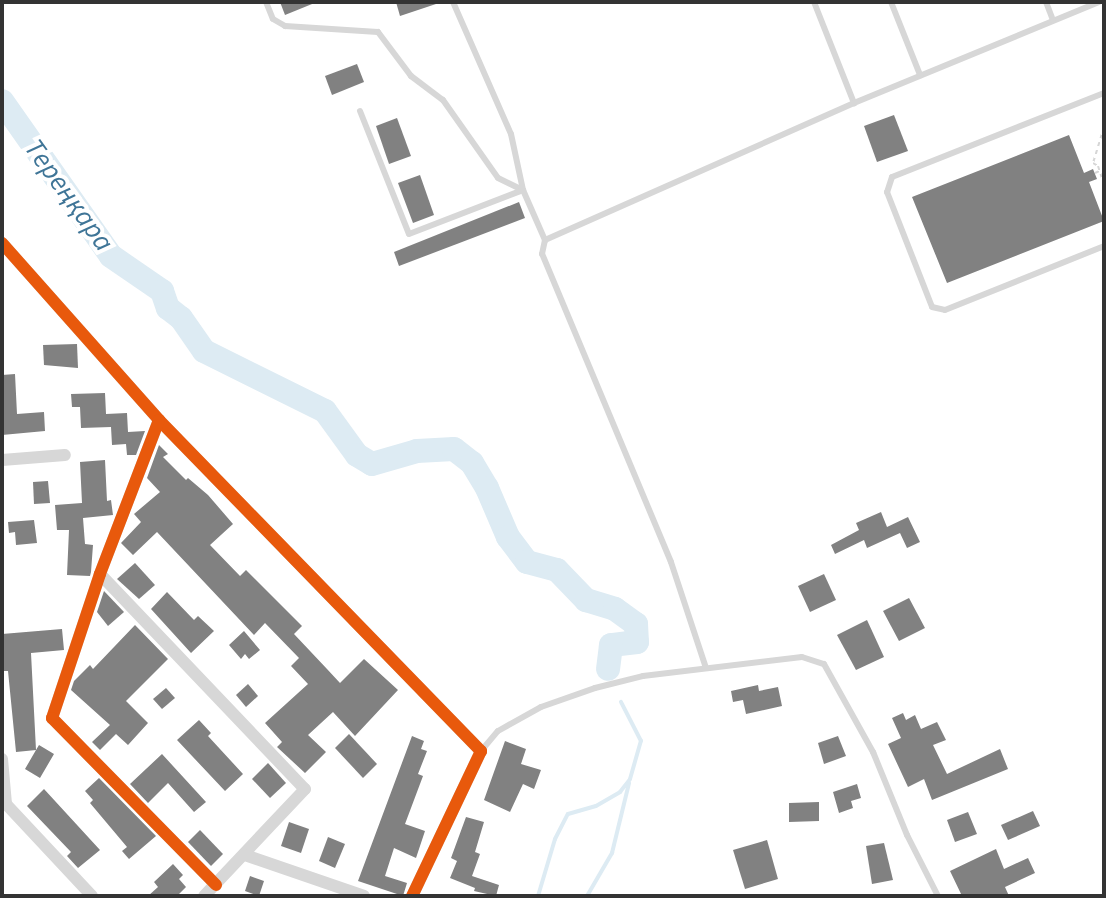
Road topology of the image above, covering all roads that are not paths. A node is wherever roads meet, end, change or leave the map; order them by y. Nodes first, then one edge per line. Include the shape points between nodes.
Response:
1 (266, 2) edge
2 (453, 2) edge
3 (814, 2) edge
4 (891, 2) edge
5 (1046, 2) edge
6 (1099, 2) edge
7 (1053, 20) junction
8 (920, 75) junction
9 (1104, 93) edge
10 (854, 103) junction
11 (360, 111) dead end
12 (523, 190) junction
13 (545, 240) junction
14 (2, 243) edge
15 (1104, 246) edge
16 (159, 420) junction
17 (65, 455) dead end
18 (2, 460) edge
19 (100, 574) junction
20 (706, 668) junction
21 (481, 751) junction
22 (2, 759) edge
23 (245, 855) junction
24 (216, 885) junction
25 (92, 896) edge
26 (204, 896) edge
27 (364, 896) edge
28 (412, 896) edge
29 (938, 896) edge

1 - 12 lane via 273,19 285,26 378,32 411,76 443,100 498,178
2 - 12 lane via 511,134
3 - 10 lane
4 - 8 lane
5 - 7 lane
6 - 7 lane
7 - 8 lane
8 - 10 lane
9 - 15 lane via 892,177 887,192 932,307 945,310
10 - 13 lane
11 - 12 lane via 409,234
12 - 13 lane
13 - 20 lane via 542,254 671,562
14 - 16 street
16 - 19 street
16 - 21 street
17 - 18 street
19 - 23 street via 302,783 300,798
19 - 24 street via 52,718
20 - 21 lane via 643,676 541,707 498,731
20 - 29 lane via 802,657 824,664 873,752
21 - 28 street
22 - 25 street via 6,804
23 - 24 street
23 - 27 street
24 - 26 street

